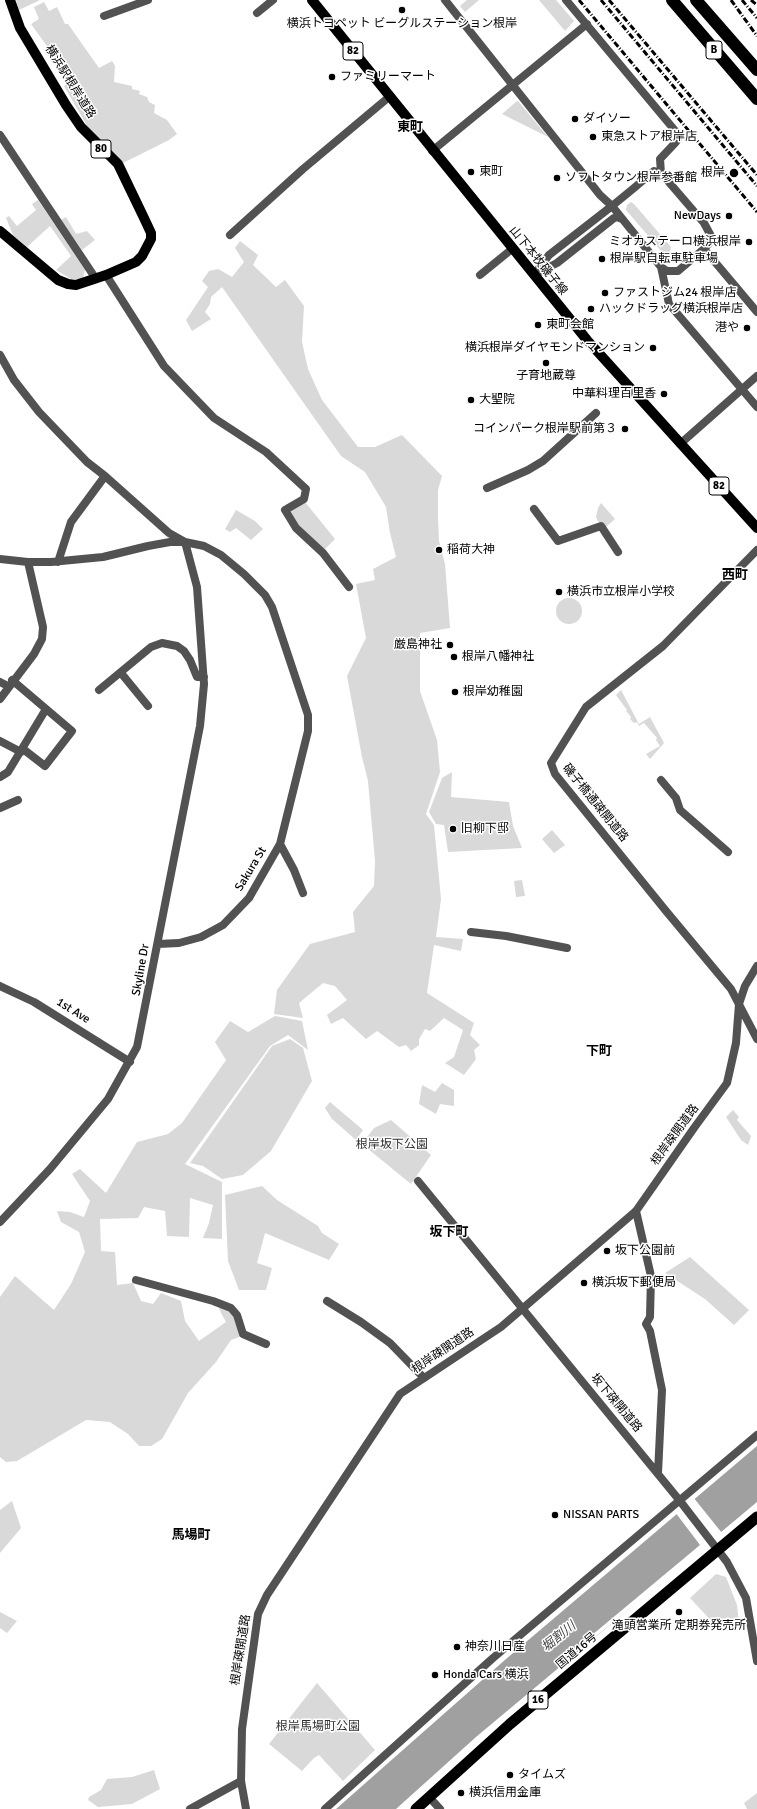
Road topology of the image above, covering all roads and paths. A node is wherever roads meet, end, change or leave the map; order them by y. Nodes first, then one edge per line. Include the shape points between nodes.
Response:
1 (10, 0) edge
2 (148, 0) edge
3 (273, 0) edge
4 (444, 0) edge
5 (566, 0) edge
6 (672, 0) edge
7 (676, 0) edge
8 (691, 0) edge
9 (696, 0) edge
10 (317, 2) edge
11 (257, 13) dead end
12 (104, 16) dead end
13 (587, 24) junction
14 (757, 70) edge
15 (757, 76) edge
16 (513, 84) junction
17 (757, 94) edge
18 (389, 97) junction
19 (757, 99) edge
20 (0, 135) edge
21 (432, 151) junction
22 (661, 173) junction
23 (612, 206) junction
24 (622, 219) junction
25 (0, 231) edge
26 (230, 235) dead end
27 (512, 249) junction
28 (704, 249) junction
29 (661, 266) junction
30 (534, 274) junction
31 (480, 275) dead end
32 (101, 277) junction
33 (757, 312) edge
34 (0, 355) edge
35 (757, 376) edge
36 (742, 390) junction
37 (757, 407) edge
38 (596, 413) dead end
39 (680, 444) junction
40 (105, 476) junction
41 (486, 488) dead end
42 (534, 509) dead end
43 (757, 528) edge
44 (185, 542) junction
45 (757, 550) edge
46 (618, 552) dead end
47 (0, 559) edge
48 (28, 562) junction
49 (58, 562) junction
50 (349, 587) dead end
51 (121, 673) junction
52 (204, 677) junction
53 (0, 682) edge
54 (10, 683) junction
55 (99, 690) dead end
56 (0, 699) edge
57 (148, 706) dead end
58 (46, 709) junction
59 (0, 741) edge
60 (22, 751) junction
61 (0, 777) edge
62 (661, 780) dead end
63 (18, 800) dead end
64 (0, 808) edge
65 (280, 844) junction
66 (728, 852) dead end
67 (303, 893) dead end
68 (471, 932) dead end
69 (158, 944) junction
70 (567, 948) dead end
71 (757, 966) edge
72 (0, 986) edge
73 (739, 1004) junction
74 (757, 1039) edge
75 (130, 1062) junction
76 (418, 1181) dead end
77 (636, 1211) junction
78 (0, 1222) edge
79 (136, 1280) dead end
80 (327, 1301) dead end
81 (522, 1309) junction
82 (266, 1344) dead end
83 (424, 1378) junction
84 (757, 1435) edge
85 (658, 1472) junction
86 (682, 1503) junction
87 (757, 1517) edge
88 (715, 1545) junction
89 (757, 1661) edge
90 (241, 1781) junction
91 (429, 1797) junction
92 (190, 1809) edge
93 (246, 1809) edge
94 (325, 1809) edge
95 (416, 1809) edge
96 (440, 1809) edge

1 - 32 main road, 横浜駅根岸道路 / 80 via 20,28 66,106 81,127 118,164 151,233 149,245 136,262
2 - 12 street
3 - 11 street
4 - 16 street
5 - 13 street
6 - 19 highway, B
7 - 17 highway
8 - 15 highway
9 - 14 highway, B
10 - 18 main road, 山下本牧磯子線 / 82
13 - 16 street
13 - 22 street via 679,137 660,159
16 - 21 street
16 - 23 street via 600,195
18 - 21 main road, 山下本牧磯子線 / 82
18 - 26 street via 302,169
20 - 32 street
21 - 27 main road, 山下本牧磯子線 / 82
22 - 23 street via 654,172
22 - 28 street via 709,231 710,242
23 - 24 street
23 - 30 street via 549,255
24 - 29 street
24 - 30 street via 614,218 557,263
25 - 32 main road, 横浜駅根岸道路 / 80 via 58,280 76,285
27 - 30 main road, 山下本牧磯子線 / 82
27 - 31 street
28 - 29 street via 678,271 667,271
28 - 33 street
29 - 36 street via 670,304
30 - 39 main road, 山下本牧磯子線 / 82 via 587,340
32 - 50 street via 160,360 214,418 266,452 306,489 304,499 285,510 296,528 323,553
34 - 40 street via 14,380 39,412 87,462
35 - 36 street
36 - 37 street
36 - 39 street
38 - 41 street via 543,461
39 - 43 main road, 山下本牧磯子線 / 82
40 - 44 street via 157,524
40 - 49 street via 71,522
42 - 46 street via 558,541 601,526
44 - 49 street via 170,542 103,557
44 - 52 street, Skyline Dr via 197,587
44 - 65 street, Sakura St via 204,546 221,555 265,595 272,607 308,715 308,731
45 - 73 street, 磯子橋通疎開道路 via 663,646 586,708 550,763 560,780 725,981
47 - 48 street
48 - 49 street
48 - 54 street via 43,627 42,639 34,654
51 - 52 street via 151,647 169,643 184,651 197,677
51 - 55 street
51 - 57 street
52 - 69 street, Skyline Dr via 200,726
53 - 54 street
54 - 56 street
54 - 58 street
58 - 60 street
58 - 60 street via 72,731 45,766
59 - 60 street
60 - 61 street via 8,772
62 - 66 street via 676,798 680,810
63 - 64 street
65 - 67 street
65 - 69 street, Sakura St via 249,898 223,925 201,937 178,943
68 - 70 street
69 - 75 street, Skyline Dr via 137,1047
71 - 73 street, 根岸疎開道路 via 745,986
72 - 75 street, 1st Ave via 34,1002
73 - 74 street, 磯子橋通疎開道路
73 - 77 street, 根岸疎開道路 via 736,1044 728,1083
75 - 78 street, Skyline Dr via 108,1099 50,1169
76 - 81 street, 坂下疎開道路
77 - 81 street, 根岸疎開道路
77 - 85 street via 651,1276 650,1317 646,1324 650,1331 662,1390
79 - 82 street via 231,1308 237,1315 243,1334
80 - 83 street via 390,1343
81 - 83 street, 根岸疎開道路 via 500,1327
81 - 85 street, 坂下疎開道路
83 - 90 street, 根岸疎開道路 via 400,1394 267,1595 258,1614 242,1729
84 - 86 street
85 - 86 street, 坂下疎開道路
86 - 88 street, 坂下疎開道路
86 - 94 street via 493,1658
87 - 88 highway, 国道16号 / 16
88 - 89 street, 坂下疎開道路 via 731,1568 746,1600
88 - 91 highway, 国道16号 / 16
90 - 92 street
90 - 93 street, 根岸疎開道路
91 - 95 highway, 国道16号 / 16
91 - 96 street

